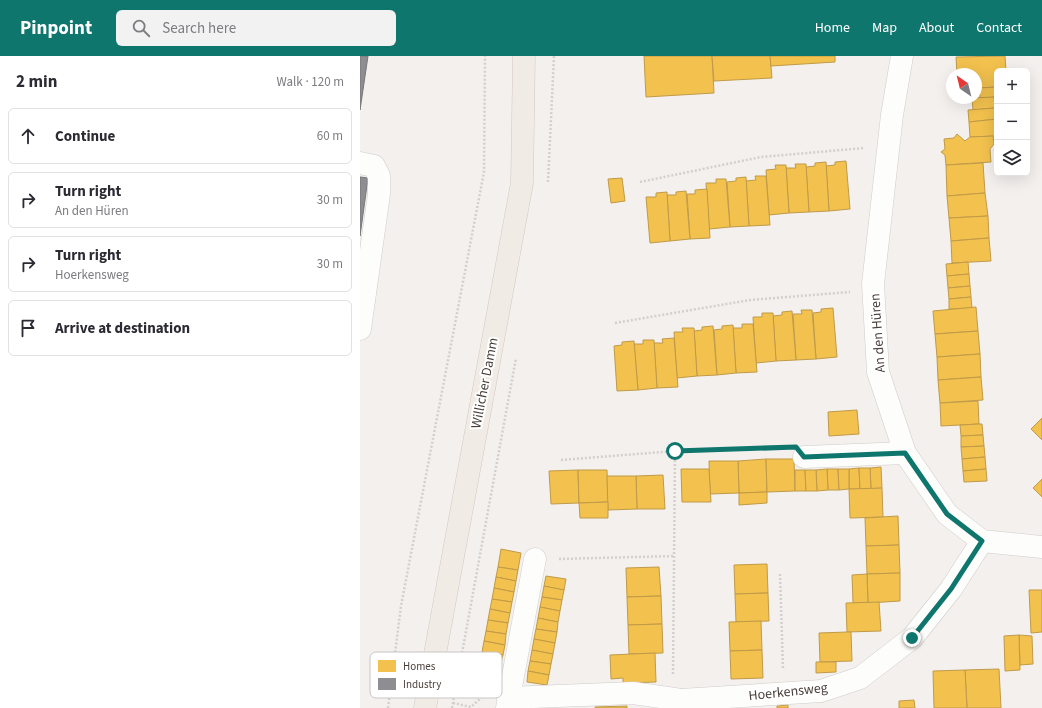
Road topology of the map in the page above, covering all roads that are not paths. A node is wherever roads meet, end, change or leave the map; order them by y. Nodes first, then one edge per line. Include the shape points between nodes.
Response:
1 (524, 56) edge
2 (902, 56) edge
3 (360, 163) edge
4 (360, 329) edge
5 (905, 453) junction
6 (804, 457) road end
7 (982, 541) junction
8 (1042, 548) edge
9 (535, 559) road end
10 (435, 652) edge
11 (427, 698) edge
12 (678, 702) edge
13 (508, 703) edge
14 (425, 708) edge

1 - 10 main road, Willicher Damm via 522,183
2 - 5 street, An den Hüren via 889,145 874,290 878,372
3 - 4 street via 374,166 379,182
5 - 6 street
5 - 7 street, An den Hüren via 947,514
7 - 8 street
7 - 12 street, Hoerkensweg via 951,589 912,638 860,678 821,691
9 - 13 street
11 - 14 main road, Willicher Damm
12 - 13 street, Hoerkensweg via 633,693

